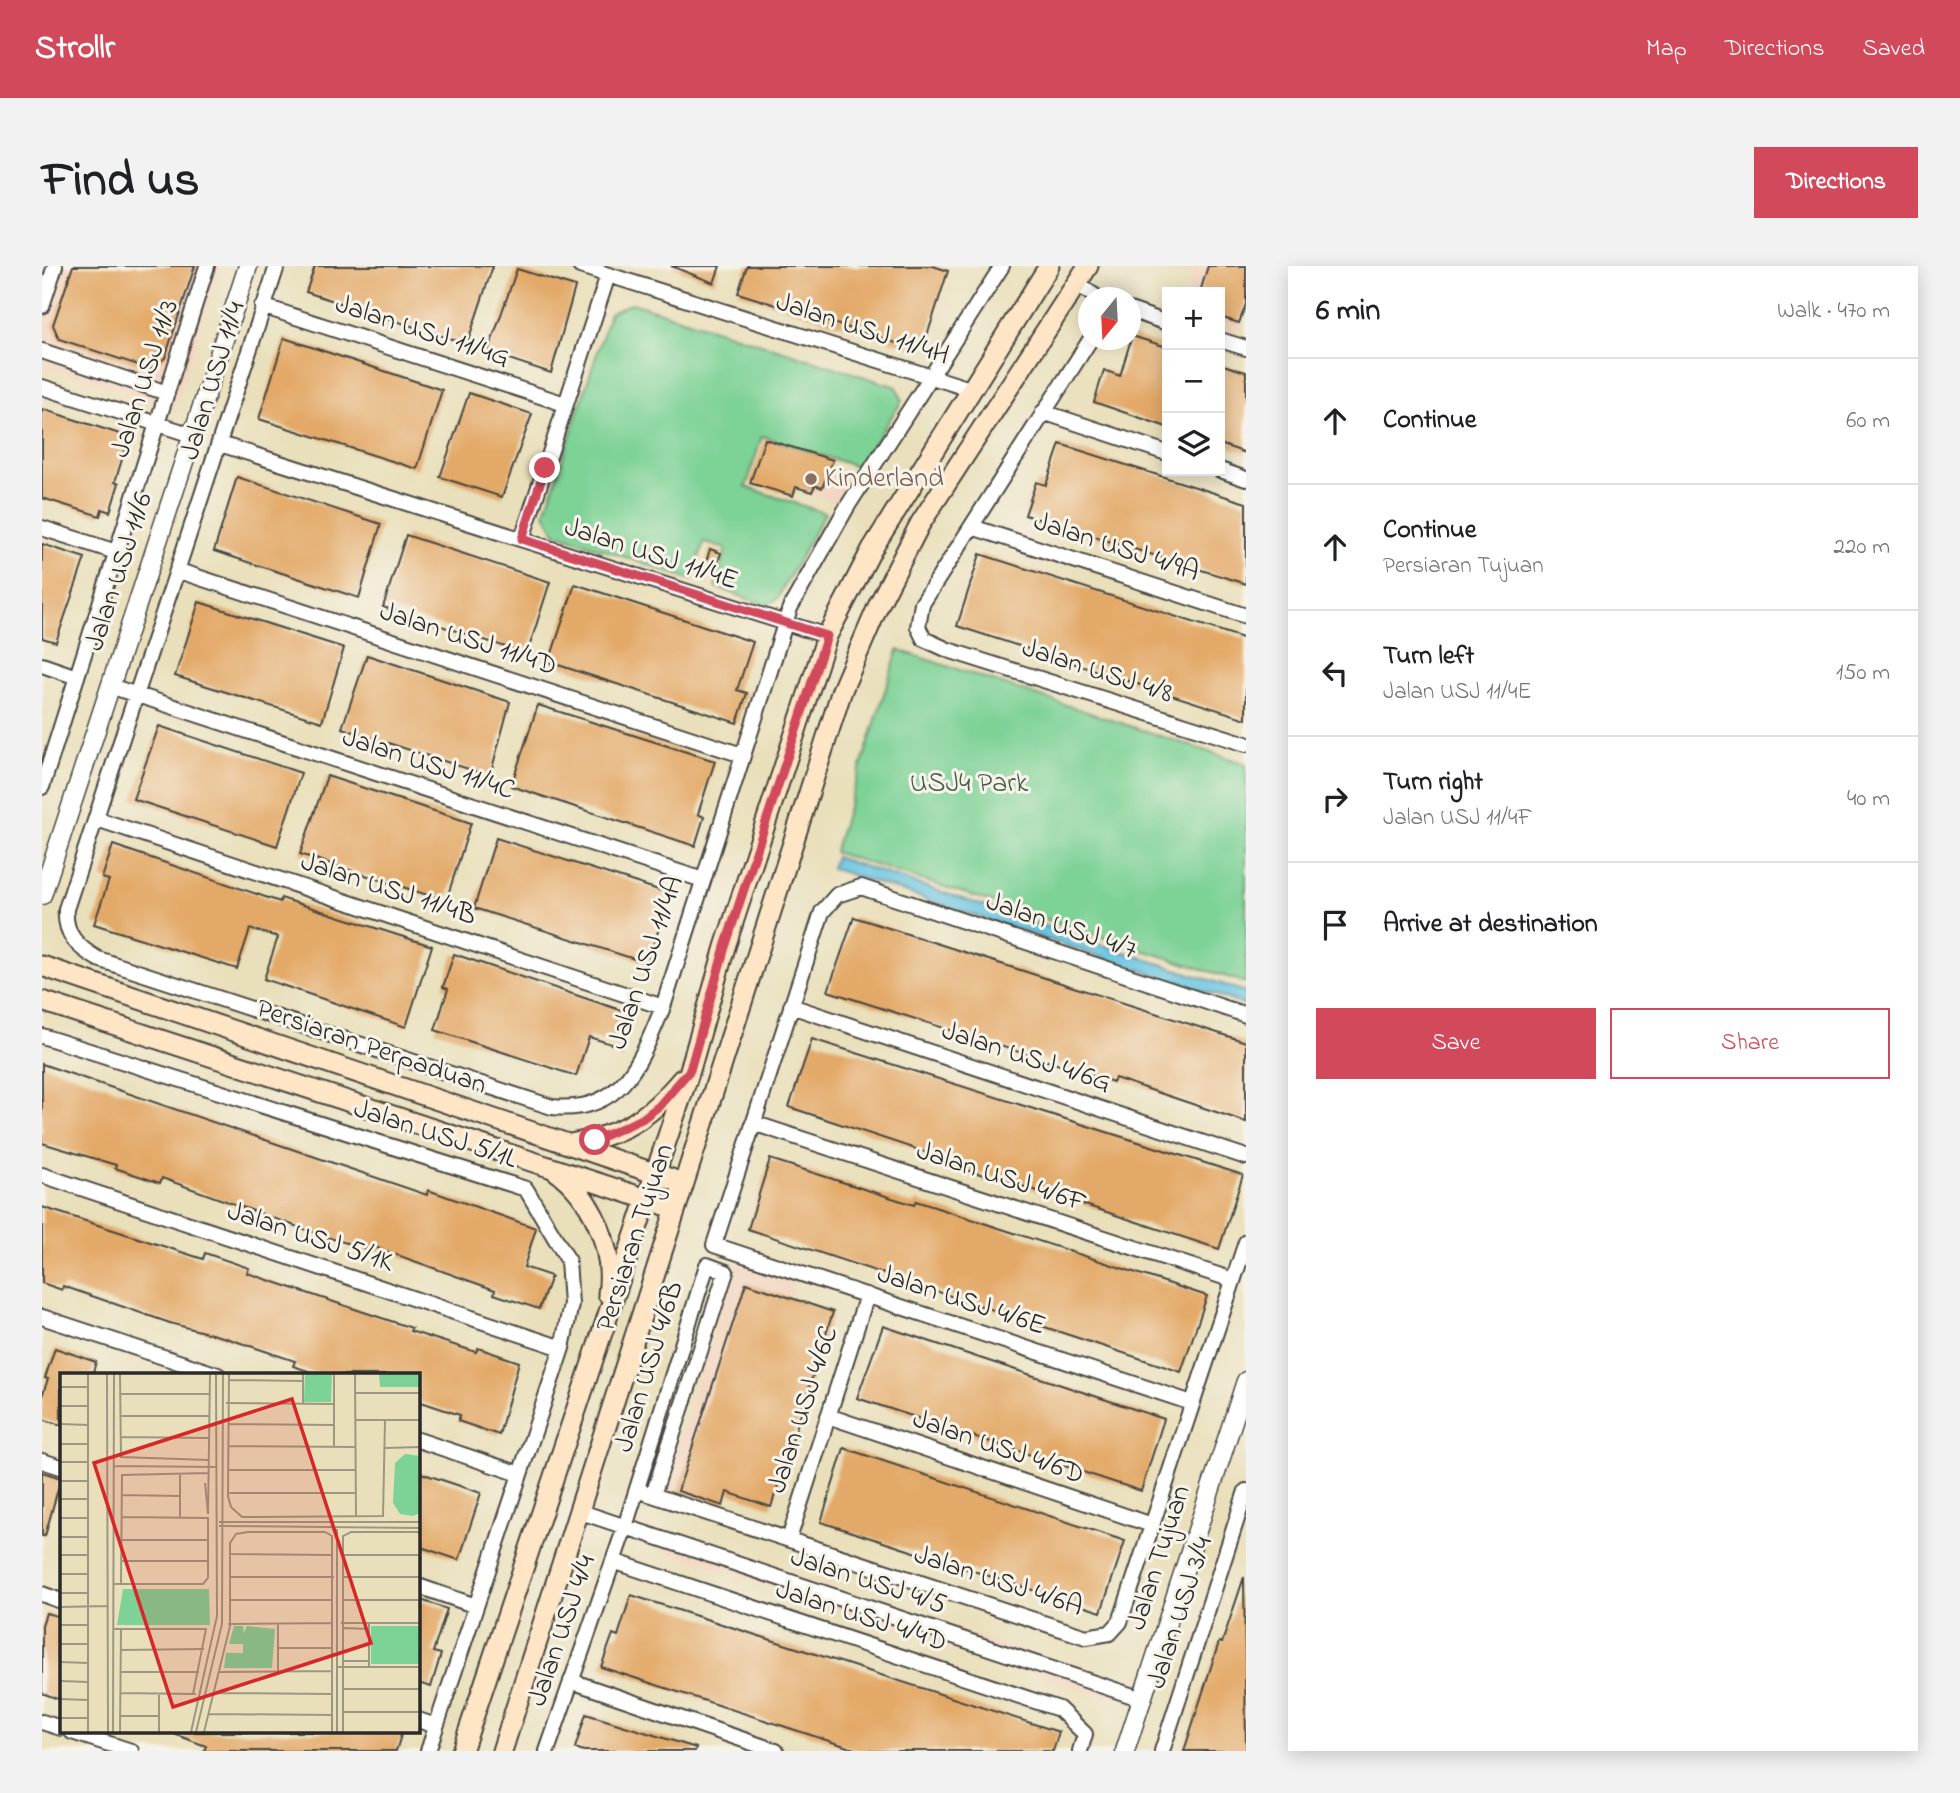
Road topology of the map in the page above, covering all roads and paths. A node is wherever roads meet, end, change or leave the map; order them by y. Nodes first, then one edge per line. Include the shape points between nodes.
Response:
1 (55, 266) edge
2 (208, 266) edge
3 (248, 266) edge
4 (277, 266) edge
5 (580, 266) edge
6 (1049, 266) edge
7 (1088, 266) edge
8 (998, 267) edge
9 (608, 275) junction
10 (1077, 284) junction
11 (1082, 287) edge
12 (42, 306) edge
13 (262, 306) junction
14 (1141, 314) edge
15 (1162, 321) edge
16 (1225, 342) edge
17 (1246, 348) edge
18 (1083, 350) edge
19 (42, 351) edge
20 (931, 377) junction
21 (42, 387) edge
22 (970, 389) junction
23 (167, 393) junction
24 (565, 404) junction
25 (1043, 412) junction
26 (157, 424) junction
27 (192, 435) junction
28 (220, 444) junction
29 (1162, 451) edge
30 (1225, 472) edge
31 (1246, 479) edge
32 (972, 527) junction
33 (42, 528) edge
34 (522, 539) junction
35 (116, 552) junction
36 (179, 571) junction
37 (1246, 616) edge
38 (784, 622) junction
39 (827, 636) junction
40 (42, 665) edge
41 (77, 677) junction
42 (110, 686) junction
43 (138, 695) junction
44 (1246, 744) edge
45 (741, 755) junction
46 (42, 787) edge
47 (97, 819) junction
48 (703, 880) junction
49 (42, 895) edge
50 (66, 909) joint
51 (42, 966) edge
52 (42, 1000) edge
53 (791, 1006) junction
54 (663, 1007) junction
55 (1246, 1016) edge
56 (42, 1036) edge
57 (690, 1070) junction
58 (753, 1122) junction
59 (569, 1144) junction
60 (1246, 1157) edge
61 (550, 1166) junction
62 (656, 1174) junction
63 (42, 1175) edge
64 (683, 1183) junction
65 (648, 1198) junction
66 (674, 1208) junction
67 (1246, 1242) edge
68 (1233, 1280) junction
69 (867, 1296) junction
70 (42, 1317) edge
71 (603, 1330) junction
72 (562, 1348) junction
73 (212, 1373) edge
74 (1246, 1381) edge
75 (1192, 1403) junction
76 (828, 1416) junction
77 (420, 1441) edge
78 (42, 1461) edge
79 (60, 1467) edge
80 (520, 1474) junction
81 (637, 1490) junction
82 (1246, 1491) edge
83 (653, 1495) junction
84 (578, 1511) junction
85 (1152, 1525) junction
86 (625, 1527) junction
87 (789, 1539) junction
88 (613, 1561) junction
89 (420, 1587) edge
90 (42, 1594) edge
91 (60, 1601) edge
92 (476, 1606) junction
93 (571, 1681) junction
94 (1142, 1699) junction
95 (420, 1721) edge
96 (42, 1722) edge
97 (436, 1726) junction
98 (60, 1728) edge
99 (78, 1734) edge
100 (131, 1751) edge
101 (428, 1751) edge
102 (462, 1751) edge
103 (502, 1751) edge
104 (547, 1751) edge
105 (776, 1751) edge
106 (1080, 1751) edge
107 (1125, 1751) edge
108 (1162, 1751) edge

1 - 12 street
2 - 23 street, Jalan USJ 11/3
3 - 27 street, Jalan USJ 11/6
4 - 13 street, Jalan USJ 11/4
5 - 9 street, Jalan USJ 11/4H
6 - 22 main road, Persiaran Tujuan
7 - 10 main road, Persiaran Tujuan
8 - 20 street, Jalan USJ 11/4A
9 - 20 street, Jalan USJ 11/4H
9 - 24 street
10 - 11 street
10 - 64 main road, Persiaran Tujuan via 920,524 879,604 842,690
13 - 24 street, Jalan USJ 11/4G
13 - 28 street, Jalan USJ 11/4
14 - 15 street
16 - 17 street
18 - 25 street
19 - 23 street
20 - 22 street, Jalan USJ 11/4H
20 - 38 street, Jalan USJ 11/4A via 822,547
21 - 26 street
22 - 39 main road, Persiaran Tujuan via 872,549
23 - 26 street, Jalan USJ 11/3
24 - 34 street
25 - 29 street
25 - 32 street
26 - 27 street
26 - 35 street, Jalan USJ 11/3
27 - 42 street, Jalan USJ 11/6
28 - 34 street, Jalan USJ 11/4E
28 - 36 street, Jalan USJ 11/4
30 - 31 street
32 - 37 street, Jalan USJ 4/9A
32 - 44 street, Jalan USJ 4/8 via 918,615 924,639
33 - 35 street
34 - 38 street, Jalan USJ 11/4E
35 - 41 street, Jalan USJ 11/3
36 - 43 street, Jalan USJ 11/4
36 - 45 street, Jalan USJ 11/4D
38 - 39 street, Jalan USJ 11/4E
38 - 45 street, Jalan USJ 11/4A
39 - 57 main road, Persiaran Tujuan via 725,947
40 - 41 street
41 - 46 street, Jalan USJ 11/3
42 - 43 street, Jalan USJ 11/4C
42 - 49 street, Jalan USJ 11/6
43 - 47 street, Jalan USJ 11/4
43 - 48 street, Jalan USJ 11/4C
45 - 48 street, Jalan USJ 11/4A
47 - 50 street, Jalan USJ 11/4
47 - 54 street, Jalan USJ 11/4B
48 - 54 street, Jalan USJ 11/4A
50 - 54 street, Jalan USJ 11/4A via 69,934 98,959 552,1107 571,1109 593,1103 628,1080
51 - 59 main road, Persiaran Perpaduan
52 - 61 main road, Persiaran Perpaduan
53 - 55 street, Jalan USJ 4/7 via 822,912 837,895 861,887
53 - 58 street
53 - 60 street, Jalan USJ 4/6G
56 - 72 street, Jalan USJ 5/1L via 526,1189 568,1260 571,1304
57 - 59 main road via 642,1119 612,1135
57 - 62 main road, Persiaran Tujuan
58 - 68 street, Jalan USJ 4/6F
58 - 69 street, Jalan USJ 4/6E via 714,1245
59 - 62 main road, Persiaran Perpaduan
61 - 65 main road, Persiaran Perpaduan
61 - 71 main road via 579,1195 603,1239 610,1282
62 - 64 main road, Persiaran Perpaduan
62 - 65 main road, Persiaran Tujuan
63 - 72 street, Jalan USJ 5/1K
64 - 66 main road, Persiaran Tujuan
65 - 66 main road, Persiaran Perpaduan
65 - 71 main road, Persiaran Tujuan
66 - 84 main road, Persiaran Tujuan
67 - 68 street, Jalan USJ 4/6A
68 - 75 street, Jalan USJ 4/6A
69 - 75 street, Jalan USJ 4/6E
69 - 76 street, Jalan USJ 4/6C
70 - 73 street
71 - 102 main road, Persiaran Tujuan
72 - 80 street, Jalan USJ 5/1L
74 - 94 street, Jalan Tujuan
75 - 85 street, Jalan USJ 4/6A
76 - 85 street, Jalan USJ 4/6D
76 - 87 street, Jalan USJ 4/6C
77 - 80 street
78 - 79 street
80 - 92 street, Jalan USJ 5/1L
81 - 83 street, Jalan USJ 4/6A
81 - 83 street, Jalan USJ 4/6B via 707,1265 726,1272
81 - 86 street, Jalan USJ 4/6B
82 - 108 street, Jalan USJ 3/4
83 - 87 street, Jalan USJ 4/6A
84 - 86 street, Jalan USJ 4/5
84 - 103 main road, Persiaran Tujuan
85 - 87 street, Jalan USJ 4/6A via 1120,1622 1098,1637 1086,1637
86 - 88 street, Jalan USJ 4/4
86 - 94 street, Jalan USJ 4/5
88 - 93 street, Jalan USJ 4/4
88 - 106 street, Jalan USJ 4/4D via 1059,1709 1085,1734
89 - 92 street
90 - 91 street
92 - 97 street, Jalan USJ 5/1L
93 - 104 street, Jalan USJ 4/4
93 - 105 street
94 - 107 street, Jalan Tujuan
95 - 97 street
96 - 98 street
97 - 101 street, Jalan USJ 5/1L
99 - 100 street

